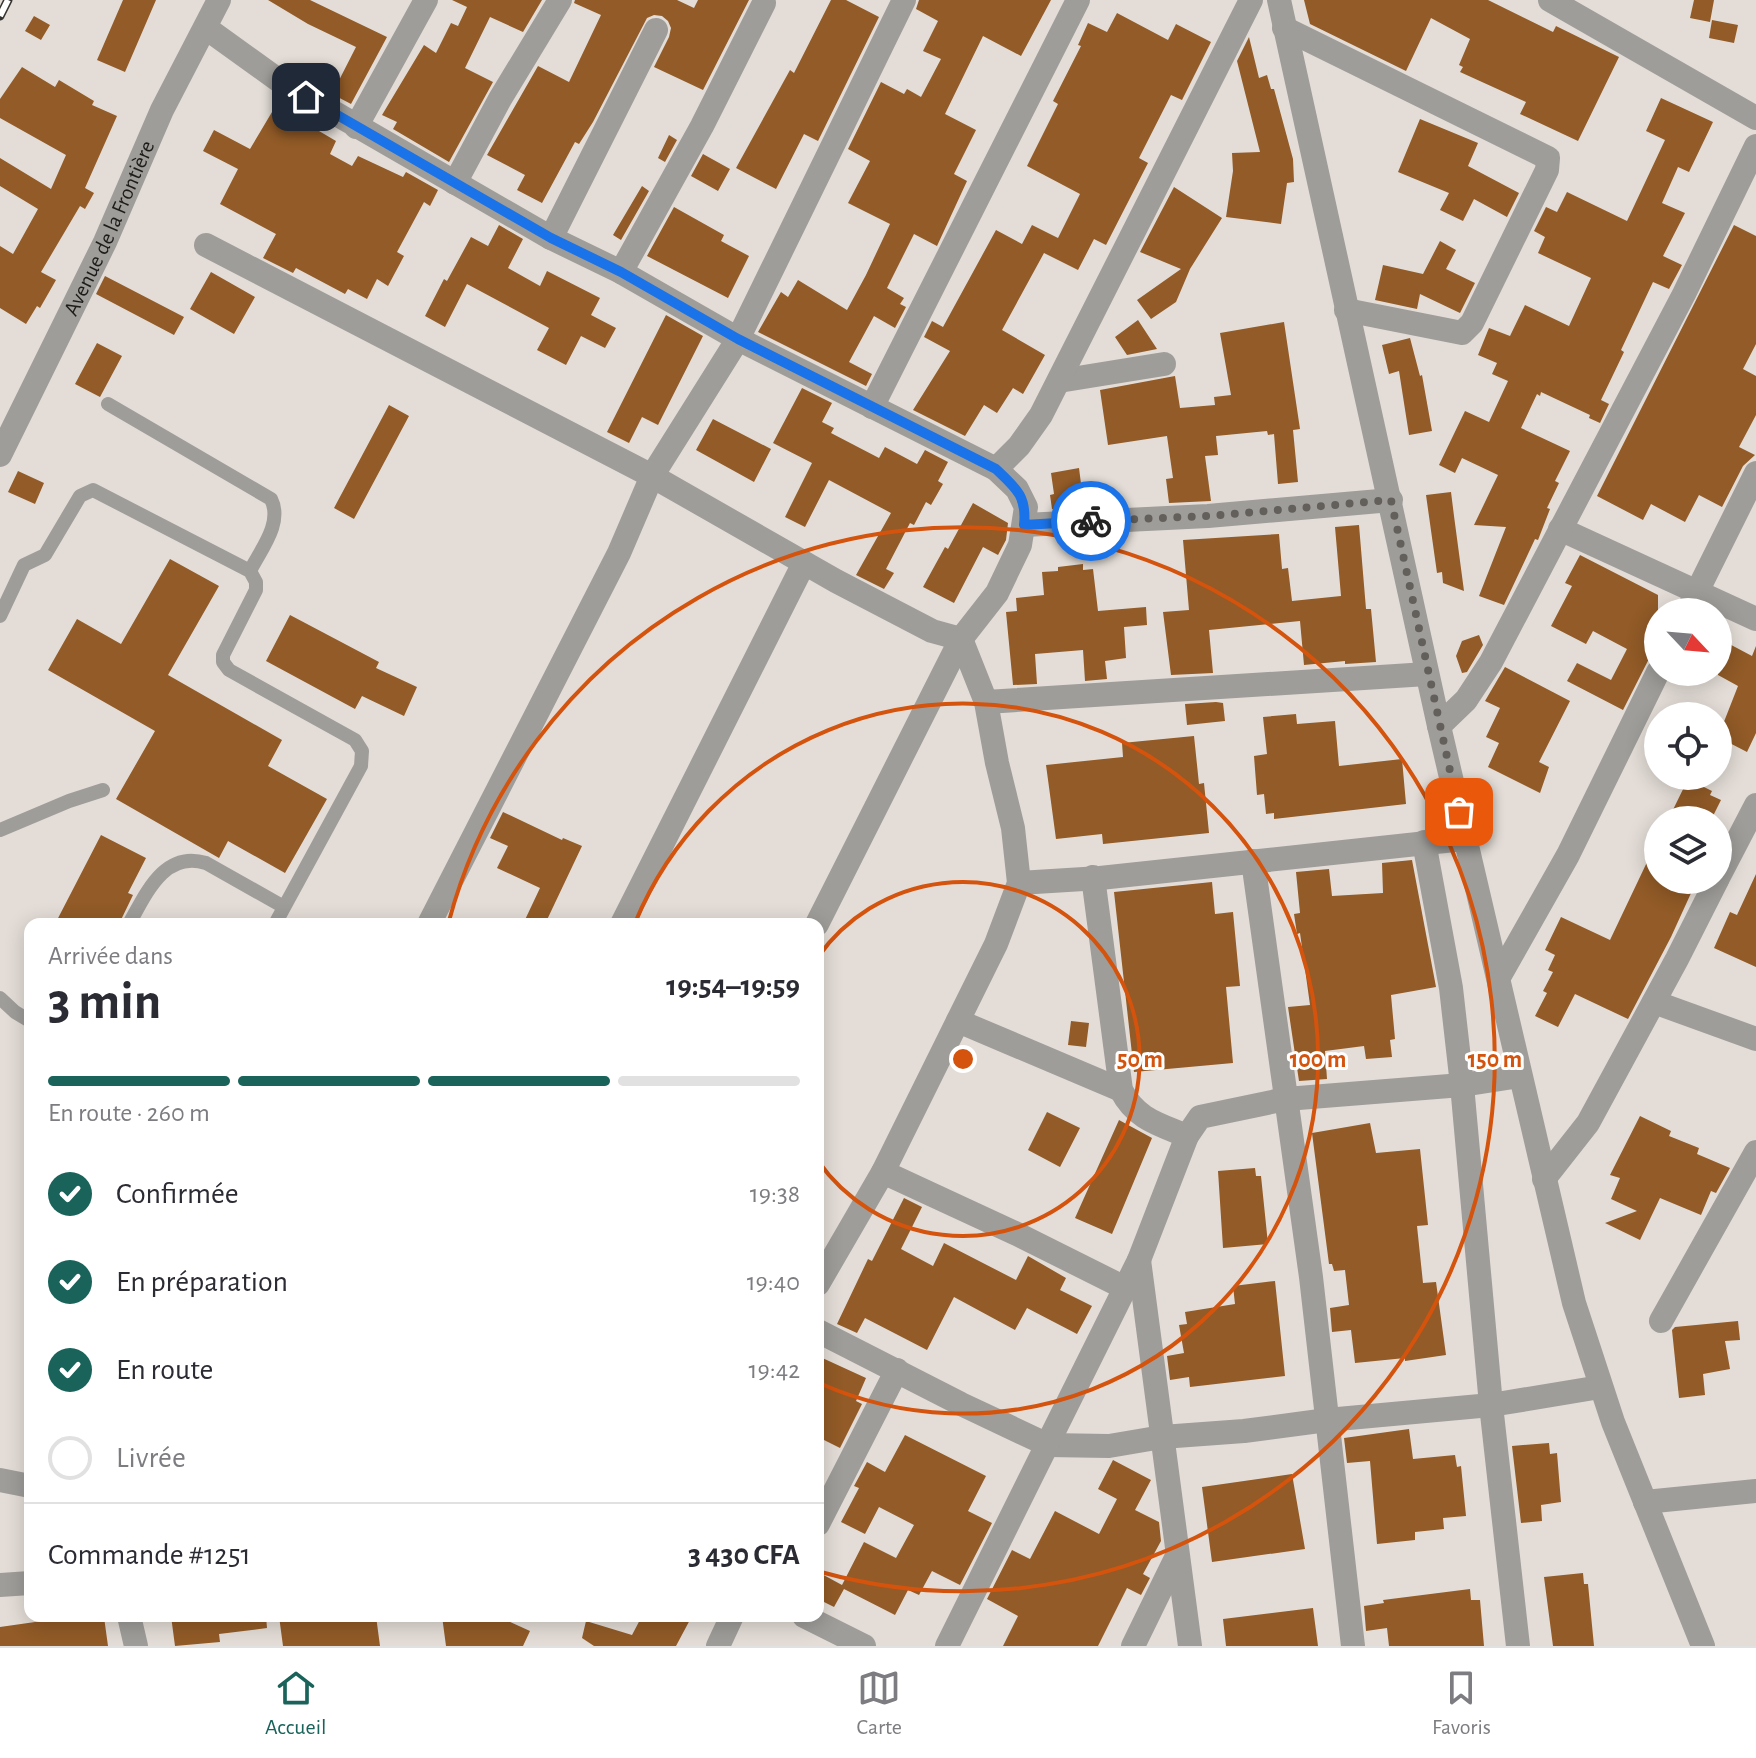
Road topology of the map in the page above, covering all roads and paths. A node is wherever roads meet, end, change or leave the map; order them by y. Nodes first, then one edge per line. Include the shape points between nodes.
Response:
1 (219, 0) edge
2 (426, 0) edge
3 (560, 0) edge
4 (904, 0) edge
5 (1078, 0) edge
6 (1251, 0) edge
7 (1279, 0) edge
8 (1550, 0) edge
9 (764, 3) dead end
10 (206, 28) junction
11 (1284, 28) junction
12 (656, 30) dead end
13 (1756, 118) edge
14 (356, 127) junction
15 (1756, 146) edge
16 (455, 183) junction
17 (551, 238) junction
18 (206, 245) dead end
19 (621, 272) junction
20 (1346, 310) junction
21 (738, 339) junction
22 (1164, 364) dead end
23 (1059, 381) junction
24 (108, 404) dead end
25 (872, 407) junction
26 (0, 455) edge
27 (996, 469) junction
28 (1756, 473) edge
29 (652, 476) junction
30 (1391, 500) junction
31 (1024, 525) junction
32 (1560, 529) junction
33 (804, 563) junction
34 (250, 571) junction
35 (1685, 598) edge
36 (1694, 598) edge
37 (1732, 613) edge
38 (0, 616) edge
39 (1756, 619) edge
40 (961, 639) junction
41 (1427, 674) junction
42 (1651, 686) edge
43 (986, 702) junction
44 (1439, 726) junction
45 (103, 790) dead end
46 (1756, 805) edge
47 (0, 830) edge
48 (1464, 839) junction
49 (1424, 842) junction
50 (1732, 851) edge
51 (1253, 861) junction
52 (1093, 877) junction
53 (1019, 883) junction
54 (1709, 894) edge
55 (284, 907) junction
56 (133, 918) edge
57 (278, 918) edge
58 (432, 918) edge
59 (625, 918) edge
60 (820, 918) edge
61 (1499, 977) junction
62 (0, 998) edge
63 (1654, 1002) junction
64 (24, 1017) edge
65 (958, 1021) junction
66 (1756, 1039) edge
67 (1520, 1076) junction
68 (1462, 1085) junction
69 (1121, 1090) junction
70 (1286, 1099) junction
71 (1187, 1136) junction
72 (1756, 1152) edge
73 (883, 1172) junction
74 (1544, 1179) junction
75 (1139, 1260) junction
76 (824, 1274) edge
77 (1125, 1288) junction
78 (1661, 1321) dead end
79 (824, 1334) edge
80 (897, 1370) junction
81 (1600, 1387) junction
82 (1491, 1405) junction
83 (1327, 1420) junction
84 (1162, 1437) junction
85 (1048, 1445) junction
86 (0, 1480) edge
87 (24, 1485) edge
88 (1756, 1491) edge
89 (1645, 1502) junction
90 (824, 1512) edge
91 (1177, 1556) junction
92 (24, 1583) edge
93 (0, 1585) edge
94 (130, 1622) edge
95 (729, 1622) edge
96 (816, 1622) edge
97 (136, 1646) edge
98 (718, 1646) edge
99 (864, 1646) edge
100 (947, 1646) edge
101 (1133, 1646) edge
102 (1190, 1646) edge
103 (1353, 1646) edge
104 (1518, 1646) edge
105 (1703, 1646) edge

1 - 10 street, Avenue de la Frontière
2 - 14 street
3 - 16 street
4 - 21 street
5 - 25 street
6 - 23 street
7 - 11 street
8 - 13 street
9 - 19 street
10 - 14 street
10 - 26 street, Avenue de la Frontière
11 - 20 street
11 - 20 street via 1548,158 1547,170 1472,323 1462,333
12 - 17 street
14 - 16 street
15 - 32 street
16 - 17 street
17 - 19 street
18 - 29 street
19 - 21 street
20 - 30 street
21 - 25 street
21 - 29 street
22 - 23 street
23 - 27 street via 1019,446
24 - 34 lane via 271,499 275,522
25 - 27 street
27 - 31 street via 1017,489 1026,507
28 - 36 street
29 - 33 street
29 - 58 street via 619,553
30 - 31 street
30 - 41 street
31 - 40 street via 997,593
32 - 35 street
32 - 44 street via 1491,662 1466,700
33 - 40 street via 932,631
33 - 59 street
34 - 38 lane via 93,490 80,496 45,555 24,565
34 - 55 lane via 256,590 223,662 250,684 355,740 362,751 361,766
37 - 39 street
40 - 43 street
40 - 60 street
41 - 43 street
41 - 44 street
42 - 61 street via 1568,855
43 - 53 street
44 - 48 street
45 - 47 lane
46 - 50 street
48 - 49 street
48 - 61 street
49 - 51 street
49 - 68 street via 1451,988
51 - 52 street
51 - 70 street
52 - 53 street
52 - 69 street
53 - 65 street
54 - 63 street
55 - 56 lane via 194,860 162,870
55 - 57 lane
61 - 67 street
62 - 64 lane
63 - 66 street
63 - 74 street via 1588,1123
65 - 69 street
65 - 73 street
67 - 68 street
67 - 74 street
68 - 70 street
68 - 82 street
69 - 71 street via 1145,1118
70 - 71 street via 1208,1114
70 - 83 street
71 - 75 street
72 - 78 street
73 - 76 street
73 - 77 street
74 - 81 street
75 - 77 street
75 - 84 street
77 - 85 street
79 - 80 street
80 - 85 street
80 - 90 street
81 - 82 street
81 - 89 street
82 - 83 street
82 - 104 street
83 - 84 street
83 - 103 street
84 - 85 street via 1109,1446
84 - 91 street
85 - 100 street
86 - 87 street
88 - 89 street
89 - 105 street
91 - 101 street
91 - 102 street
92 - 93 street
94 - 97 street
95 - 98 street
96 - 99 street

